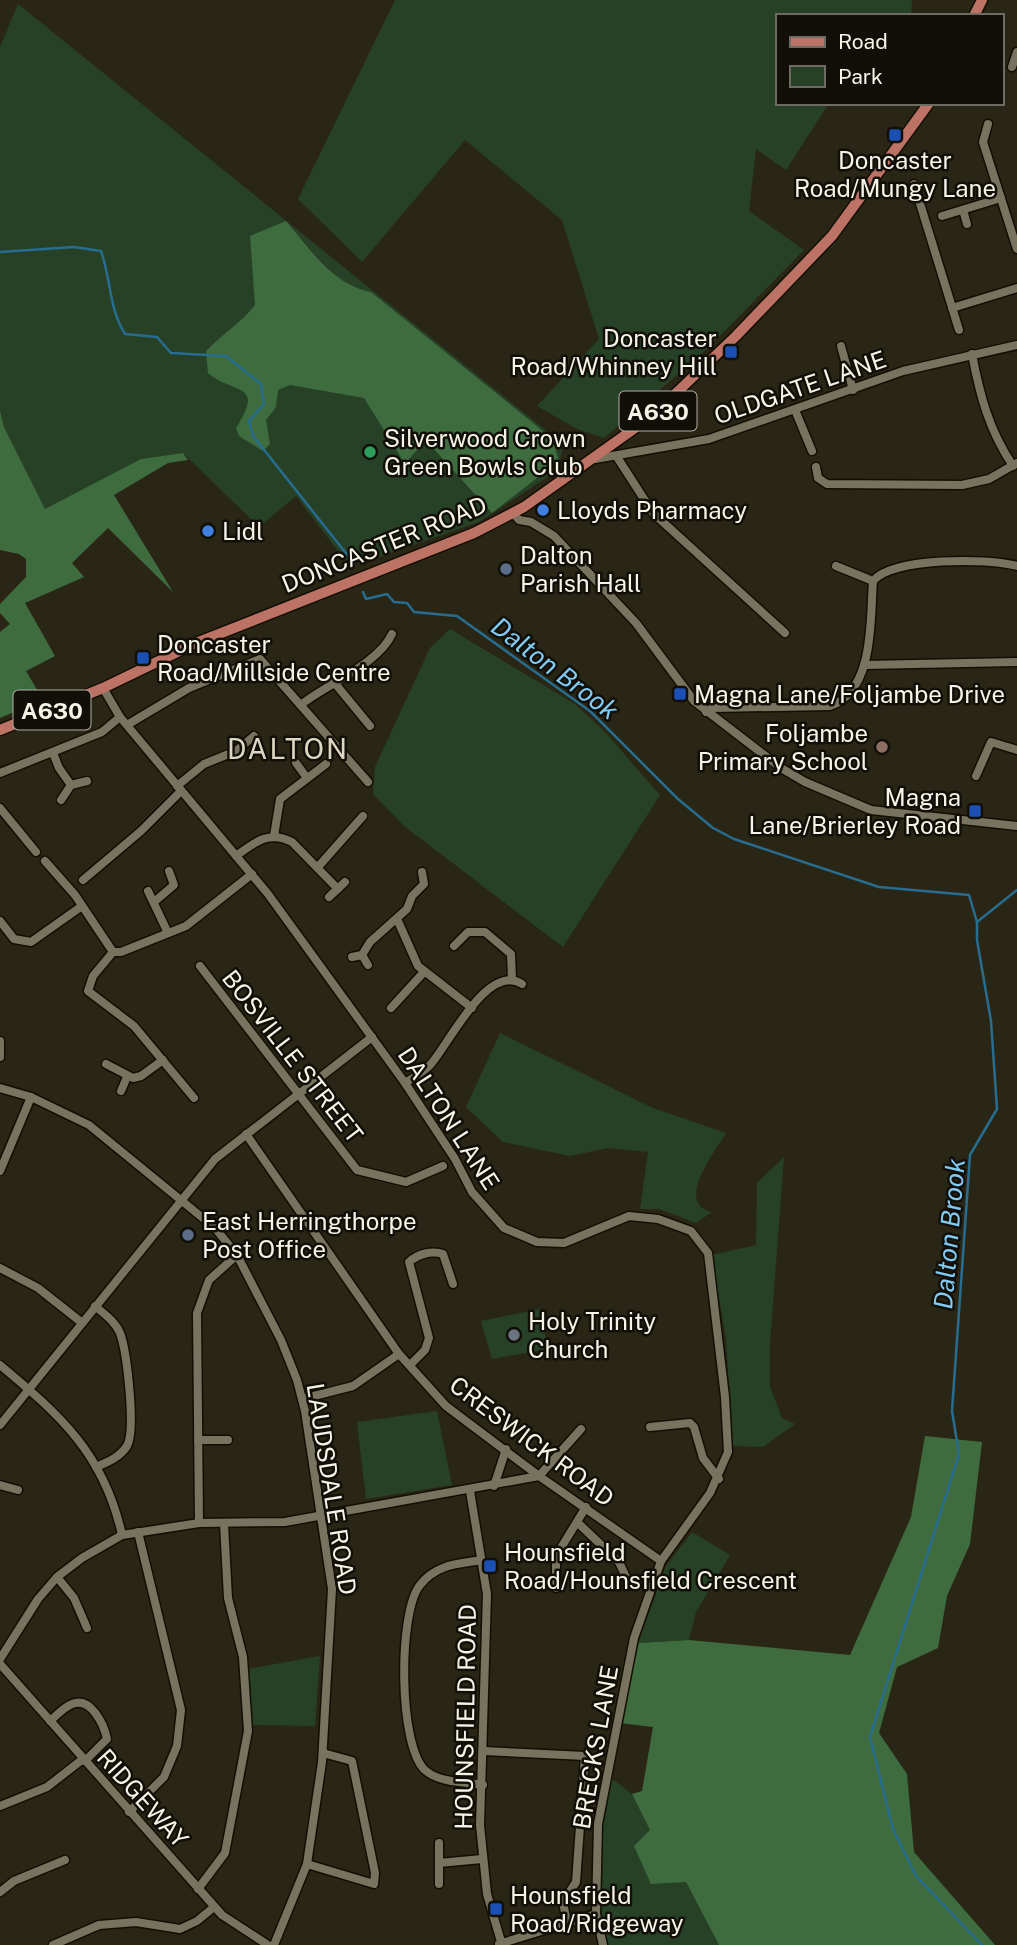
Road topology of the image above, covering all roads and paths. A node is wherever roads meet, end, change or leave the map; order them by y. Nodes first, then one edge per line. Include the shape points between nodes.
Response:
1 (1017, 52) edge
2 (1012, 67) dead end
3 (928, 105) edge
4 (988, 124) dead end
5 (914, 184) dead end
6 (1000, 198) junction
7 (963, 210) junction
8 (942, 216) dead end
9 (967, 224) dead end
10 (1016, 244) edge
11 (1017, 288) edge
12 (952, 308) junction
13 (959, 330) dead end
14 (1017, 345) edge
15 (841, 346) dead end
16 (972, 354) junction
17 (853, 390) junction
18 (795, 410) junction
19 (812, 451) dead end
20 (617, 457) junction
21 (595, 459) junction
22 (1015, 464) edge
23 (816, 467) dead end
24 (524, 507) junction
25 (514, 514) junction
26 (531, 522) junction
27 (836, 566) dead end
28 (1017, 566) edge
29 (873, 581) junction
30 (785, 633) dead end
31 (391, 639) dead end
32 (1017, 662) edge
33 (863, 664) junction
34 (333, 681) junction
35 (103, 688) junction
36 (302, 704) junction
37 (706, 712) junction
38 (120, 717) junction
39 (127, 725) junction
40 (370, 726) dead end
41 (0, 730) edge
42 (254, 736) dead end
43 (1017, 750) edge
44 (52, 753) junction
45 (296, 763) dead end
46 (326, 764) dead end
47 (0, 773) edge
48 (976, 776) dead end
49 (307, 778) junction
50 (87, 781) dead end
51 (368, 782) dead end
52 (71, 785) junction
53 (179, 789) junction
54 (61, 800) dead end
55 (0, 808) edge
56 (363, 816) dead end
57 (1017, 826) edge
58 (274, 836) junction
59 (36, 852) dead end
60 (236, 856) junction
61 (45, 861) dead end
62 (318, 867) junction
63 (169, 871) dead end
64 (422, 872) dead end
65 (252, 874) junction
66 (83, 880) dead end
67 (345, 882) dead end
68 (338, 889) junction
69 (148, 891) dead end
70 (329, 897) dead end
71 (154, 902) junction
72 (82, 906) junction
73 (471, 918) dead end
74 (397, 919) junction
75 (0, 921) edge
76 (473, 930) junction
77 (168, 933) junction
78 (454, 946) dead end
79 (519, 947) dead end
80 (508, 951) junction
81 (113, 952) junction
82 (362, 956) junction
83 (352, 957) dead end
84 (368, 965) dead end
85 (200, 966) dead end
86 (424, 972) junction
87 (512, 980) junction
88 (523, 984) dead end
89 (391, 1008) dead end
90 (472, 1008) junction
91 (372, 1037) junction
92 (0, 1041) edge
93 (0, 1057) edge
94 (163, 1060) junction
95 (106, 1064) dead end
96 (127, 1077) junction
97 (405, 1083) junction
98 (0, 1088) edge
99 (121, 1091) dead end
100 (297, 1094) junction
101 (31, 1097) junction
102 (194, 1098) dead end
103 (246, 1134) junction
104 (432, 1160) dead end
105 (0, 1171) edge
106 (181, 1198) junction
107 (237, 1255) junction
108 (0, 1268) edge
109 (453, 1284) dead end
110 (94, 1306) junction
111 (81, 1322) junction
112 (399, 1354) junction
113 (0, 1365) edge
114 (410, 1366) junction
115 (28, 1388) junction
116 (302, 1399) junction
117 (0, 1425) edge
118 (650, 1427) dead end
119 (581, 1429) dead end
120 (198, 1440) junction
121 (228, 1440) dead end
122 (506, 1449) junction
123 (96, 1467) junction
124 (539, 1476) junction
125 (719, 1479) junction
126 (0, 1485) edge
127 (494, 1486) junction
128 (18, 1490) dead end
129 (470, 1491) junction
130 (586, 1507) junction
131 (322, 1517) junction
132 (577, 1522) junction
133 (200, 1523) junction
134 (224, 1524) junction
135 (138, 1532) junction
136 (122, 1535) junction
137 (482, 1560) junction
138 (661, 1561) junction
139 (57, 1577) junction
140 (626, 1577) dead end
141 (556, 1588) dead end
142 (87, 1628) dead end
143 (4, 1643) edge
144 (0, 1662) edge
145 (50, 1721) junction
146 (484, 1751) junction
147 (323, 1753) junction
148 (84, 1760) junction
149 (483, 1785) junction
150 (0, 1806) edge
151 (129, 1812) junction
152 (439, 1843) dead end
153 (482, 1859) junction
154 (65, 1860) dead end
155 (439, 1863) junction
156 (307, 1864) junction
157 (439, 1884) dead end
158 (198, 1889) junction
159 (0, 1892) edge
160 (214, 1907) junction
161 (596, 1914) junction
162 (567, 1923) junction
163 (52, 1945) edge
164 (268, 1945) edge
165 (274, 1945) edge
166 (500, 1945) edge
167 (603, 1945) edge

1 - 2 street
3 - 21 main road, DONCASTER ROAD / A630 via 862,197 804,267 652,416
4 - 6 street via 983,142
5 - 12 street
6 - 7 street
6 - 10 street
7 - 8 street
7 - 9 street
11 - 12 street
12 - 13 street
14 - 16 street, OLDGATE LANE
15 - 17 street
16 - 17 street, OLDGATE LANE via 903,371
16 - 22 street via 987,420
17 - 18 street, OLDGATE LANE
18 - 19 street
18 - 20 street, OLDGATE LANE via 709,439
20 - 21 street, OLDGATE LANE
20 - 30 street via 653,513
21 - 24 main road, DONCASTER ROAD / A630
22 - 23 street via 989,479 962,485 827,484 818,478
24 - 25 main road, DONCASTER ROAD / A630
24 - 26 street
25 - 26 street
25 - 35 main road, DONCASTER ROAD / A630 via 196,643
26 - 37 street via 554,536 628,614 670,673
27 - 29 street
28 - 29 street via 917,563 886,570
29 - 33 street
31 - 34 street via 367,664
32 - 33 street
33 - 37 street via 853,688 830,706 712,708
34 - 36 street
34 - 40 street
35 - 38 street, DALTON LANE
35 - 41 main road, DONCASTER ROAD / A630
36 - 39 street via 260,659 189,688
36 - 51 street
37 - 57 street via 781,768 871,810
38 - 39 street, DALTON LANE
38 - 44 street via 102,732
39 - 53 street, DALTON LANE
42 - 53 street via 236,751 204,764
43 - 48 street via 991,742
44 - 47 street
44 - 52 street
45 - 49 street
46 - 49 street
49 - 58 street via 279,801
50 - 52 street
52 - 54 street
53 - 60 street, DALTON LANE
53 - 66 street via 141,831
55 - 59 street
56 - 62 street
58 - 60 street via 259,839
58 - 62 street via 292,842
60 - 65 street, DALTON LANE
61 - 72 street
62 - 68 street
63 - 71 street via 174,885
64 - 74 street via 422,888
65 - 77 street via 186,926
65 - 91 street, DALTON LANE
67 - 68 street
68 - 70 street
69 - 71 street
71 - 77 street
72 - 75 street via 31,942 14,939
72 - 81 street
73 - 76 street
74 - 82 street via 370,942
74 - 86 street
76 - 78 street
76 - 80 street via 485,932
77 - 81 street
79 - 80 street
80 - 87 street
81 - 94 street via 93,976 88,990 134,1026
82 - 83 street
82 - 84 street
85 - 100 street, BOSVILLE STREET
86 - 89 street
86 - 90 street
87 - 88 street
87 - 90 street via 495,983
90 - 97 street via 432,1062
91 - 97 street, DALTON LANE
91 - 100 street
92 - 93 street
94 - 96 street via 141,1076
94 - 102 street
95 - 96 street
96 - 99 street
97 - 125 street, DALTON LANE via 472,1192 503,1228 537,1242 565,1242 629,1216 659,1219 695,1233 708,1253 725,1397 728,1452
98 - 101 street, LAUDSDALE ROAD
100 - 103 street
100 - 104 street, BOSVILLE STREET via 357,1170 406,1182 440,1168
101 - 105 street
101 - 106 street, LAUDSDALE ROAD via 89,1125
103 - 106 street via 215,1159
103 - 112 street, CRESWICK ROAD
106 - 107 street, LAUDSDALE ROAD
106 - 110 street
107 - 116 street, LAUDSDALE ROAD via 281,1340
107 - 120 street via 209,1280 199,1301
108 - 111 street via 37,1288
109 - 114 street via 443,1254 436,1251 409,1262 429,1338
110 - 111 street
110 - 123 street via 120,1333 132,1425 131,1436 119,1454
111 - 115 street
112 - 114 street, CRESWICK ROAD
112 - 116 street via 352,1386
113 - 115 street
114 - 122 street, CRESWICK ROAD via 446,1406
115 - 117 street
115 - 123 street via 66,1421
116 - 131 street, LAUDSDALE ROAD
118 - 125 street via 690,1423 703,1458
119 - 124 street
120 - 121 street
120 - 133 street
122 - 124 street, CRESWICK ROAD
122 - 127 street
123 - 136 street via 117,1511
124 - 127 street
124 - 130 street, CRESWICK ROAD
125 - 138 street, DALTON LANE
126 - 128 street
127 - 129 street
129 - 131 street
129 - 137 street, HOUNSFIELD ROAD
130 - 132 street
130 - 138 street, CRESWICK ROAD
131 - 134 street
131 - 147 street, LAUDSDALE ROAD via 332,1589
132 - 140 street via 619,1562
132 - 141 street via 556,1556
133 - 134 street
133 - 135 street
134 - 158 street via 228,1598 243,1657 248,1731 225,1853
135 - 136 street
135 - 151 street via 181,1710 177,1746 164,1777
136 - 139 street
137 - 146 street, HOUNSFIELD ROAD via 487,1594
137 - 149 street via 445,1566 417,1587 407,1625 405,1667 409,1738 416,1758 426,1771 442,1779
138 - 161 street, BRECKS LANE via 634,1638 610,1755 598,1824
139 - 142 street via 74,1598
139 - 143 street
143 - 144 street
144 - 145 street, RIDGEWAY
145 - 148 street, RIDGEWAY
145 - 148 street via 72,1703 81,1703 98,1714 107,1739
146 - 149 street, HOUNSFIELD ROAD
146 - 162 street, BRECKS LANE via 585,1756 576,1882 563,1902
147 - 156 street, LAUDSDALE ROAD
147 - 156 street via 352,1761 374,1884
148 - 150 street via 47,1787
148 - 151 street, RIDGEWAY
149 - 153 street, HOUNSFIELD ROAD
151 - 158 street, RIDGEWAY
152 - 155 street
153 - 155 street
153 - 166 street, HOUNSFIELD ROAD
154 - 159 street via 36,1870
155 - 157 street
156 - 165 street, LAUDSDALE ROAD
158 - 160 street, RIDGEWAY
160 - 163 street via 180,1929 136,1922 99,1925
160 - 164 street, RIDGEWAY
161 - 162 street
161 - 167 street, BRECKS LANE
162 - 166 street

